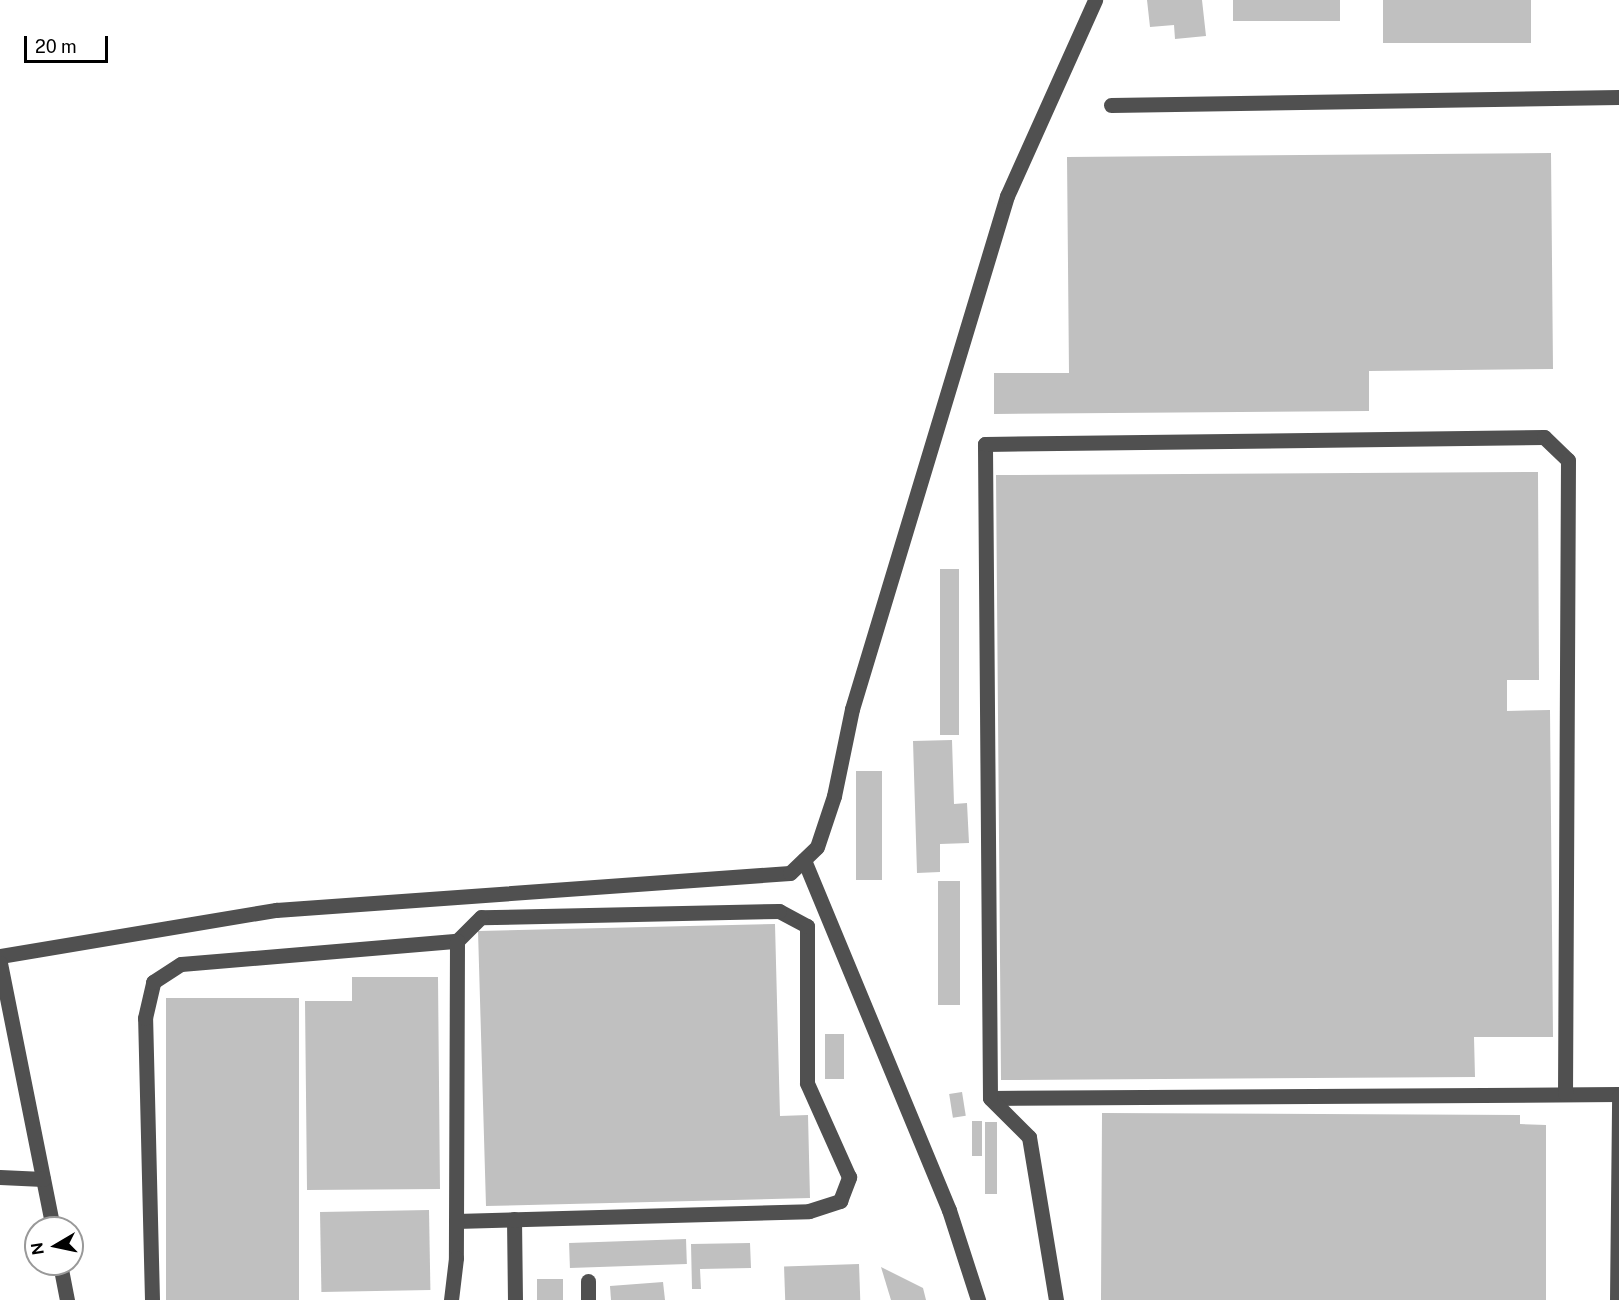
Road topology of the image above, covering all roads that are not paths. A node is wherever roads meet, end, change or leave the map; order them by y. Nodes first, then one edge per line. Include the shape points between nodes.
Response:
1 (1095, 0) edge
2 (1619, 97) edge
3 (1111, 105) dead end
4 (804, 860) junction
5 (457, 941) junction
6 (0, 956) edge
7 (0, 963) edge
8 (1565, 1094) junction
9 (1619, 1095) edge
10 (990, 1098) junction
11 (0, 1177) edge
12 (43, 1179) junction
13 (1618, 1179) edge
14 (51, 1216) edge
15 (514, 1219) junction
16 (456, 1221) junction
17 (62, 1276) edge
18 (588, 1281) dead end
19 (67, 1300) edge
20 (152, 1300) edge
21 (451, 1300) edge
22 (515, 1300) edge
23 (588, 1300) edge
24 (978, 1300) edge
25 (1056, 1300) edge
26 (1617, 1300) edge

1 - 4 street via 1007,196 852,709 834,796 817,847
2 - 3 street
4 - 6 street via 790,873 276,910
4 - 24 street via 949,1210
5 - 15 street via 481,917 779,911 807,926 807,1083 849,1177 840,1201 809,1211
5 - 16 street
5 - 20 street via 181,964 153,982 145,1018
7 - 12 street
8 - 9 street
8 - 10 street
8 - 10 street via 1568,460 1544,437 985,444
9 - 13 street
10 - 25 street via 1029,1137
11 - 12 street
12 - 14 street
13 - 26 street
15 - 16 street
15 - 22 street
16 - 21 street
17 - 19 street
18 - 23 street

